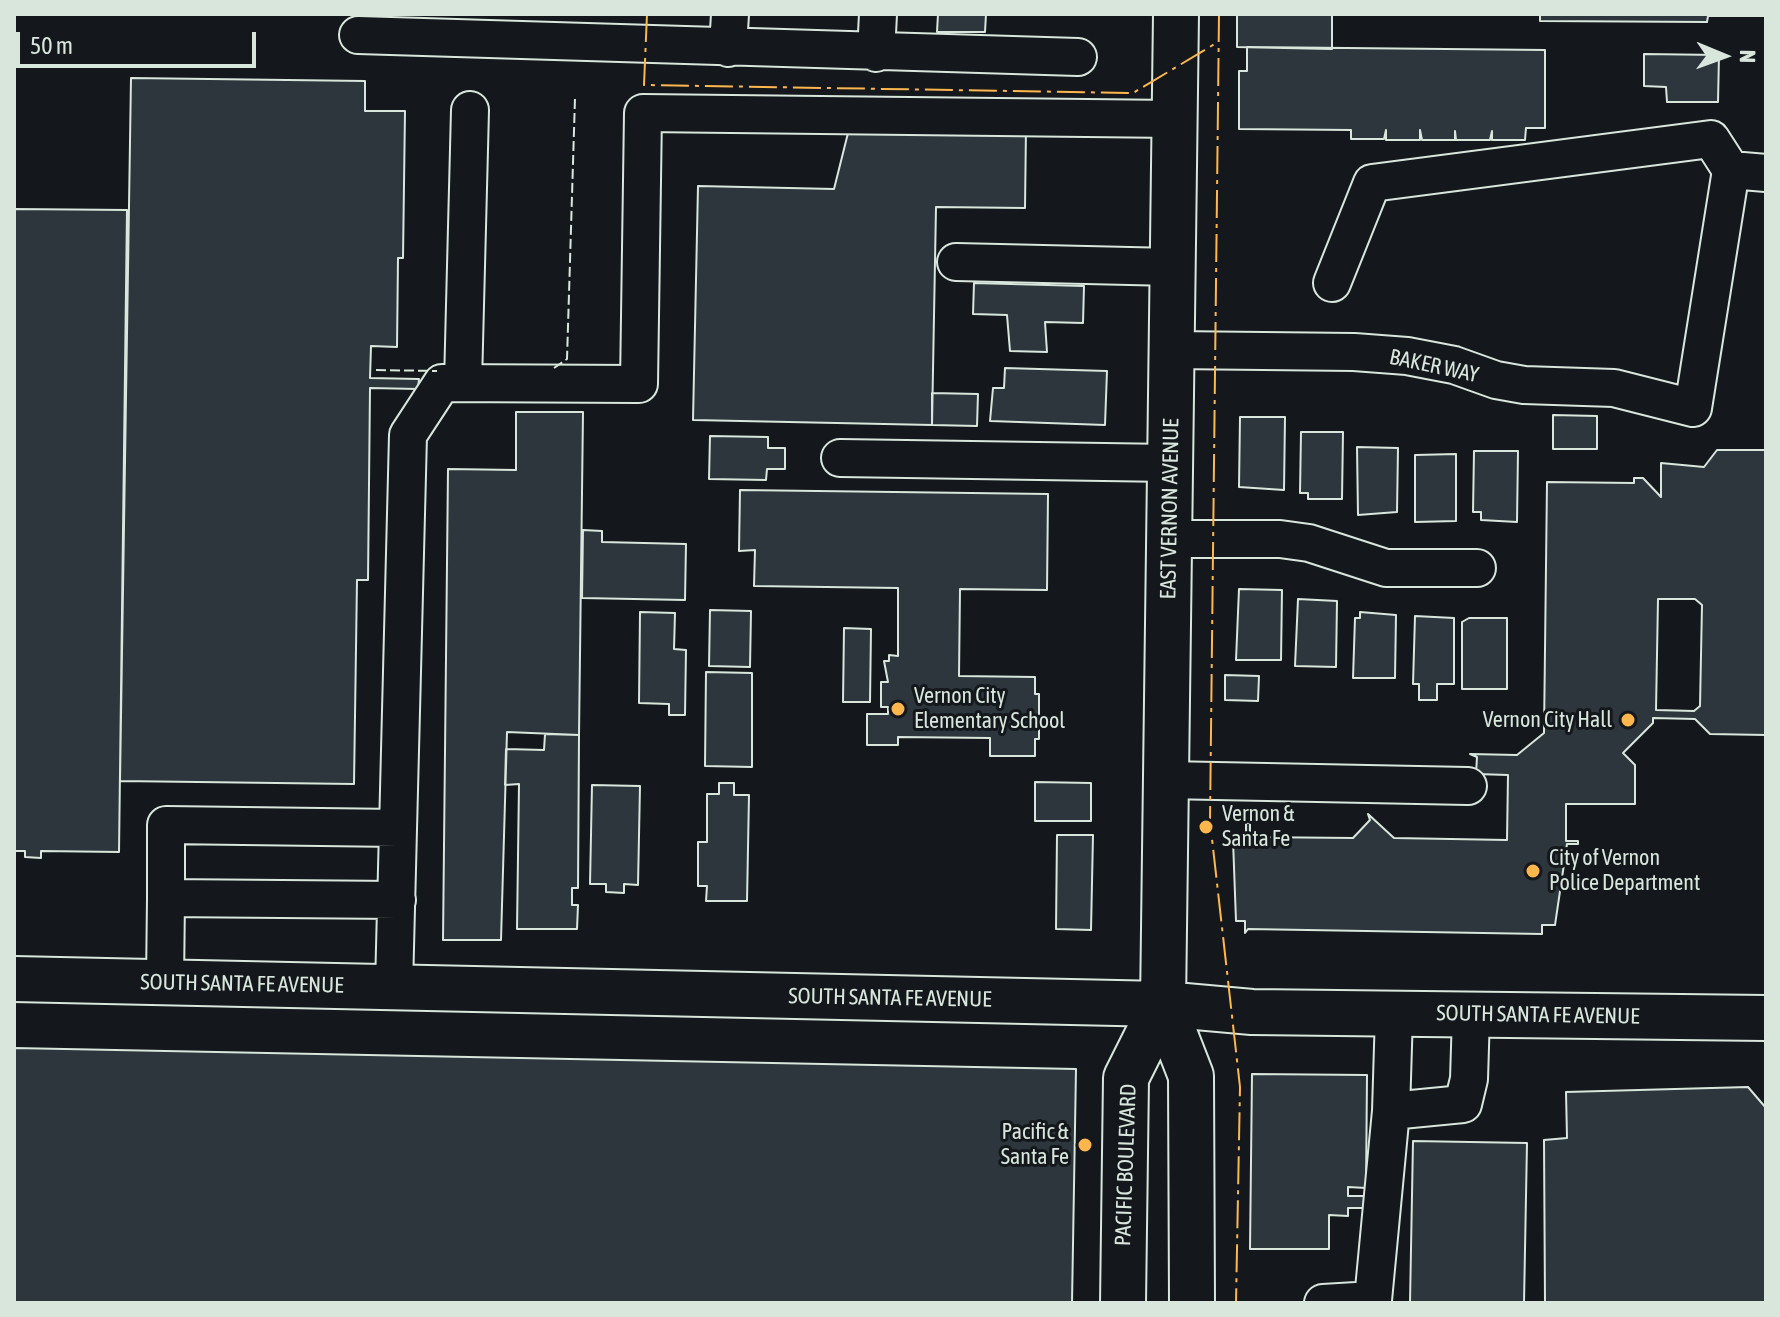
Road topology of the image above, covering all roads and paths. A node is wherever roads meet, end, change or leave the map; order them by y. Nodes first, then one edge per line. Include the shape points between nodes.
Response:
1 (878, 14) edge
2 (1176, 14) edge
3 (729, 31) edge
4 (358, 35) dead end
5 (876, 53) junction
6 (1078, 57) dead end
7 (470, 110) dead end
8 (1175, 119) junction
9 (1748, 171) edge
10 (956, 262) dead end
11 (1173, 267) junction
12 (1332, 283) dead end
13 (1172, 350) junction
14 (463, 383) junction
15 (840, 458) dead end
16 (1170, 463) junction
17 (1169, 539) junction
18 (1477, 568) dead end
19 (1166, 780) junction
20 (1468, 786) dead end
21 (398, 828) junction
22 (166, 898) junction
23 (397, 900) junction
24 (14, 979) edge
25 (165, 982) junction
26 (394, 987) junction
27 (1163, 1004) junction
28 (1394, 1014) junction
29 (1471, 1015) junction
30 (1766, 1018) edge
31 (1391, 1111) junction
32 (1340, 1302) edge
33 (1123, 1303) edge
34 (1192, 1303) edge

1 - 5 street
2 - 8 main road, EAST VERNON AVENUE
3 - 4 street
3 - 5 street
5 - 6 street
7 - 14 street
8 - 11 main road, EAST VERNON AVENUE
8 - 14 street via 643,113 639,384
9 - 12 street via 1711,139 1372,183
9 - 13 street, BAKER WAY via 1693,408 1614,388 1496,380 1407,356
10 - 11 street
11 - 13 main road, EAST VERNON AVENUE
13 - 16 main road, EAST VERNON AVENUE
14 - 21 street via 442,383 408,435
15 - 16 street
16 - 17 main road, EAST VERNON AVENUE
17 - 18 street via 1280,539 1386,568
17 - 19 main road, EAST VERNON AVENUE
19 - 20 street
19 - 27 main road, EAST VERNON AVENUE
21 - 22 street via 166,825
21 - 23 street
22 - 23 street
22 - 25 street
23 - 26 street
24 - 25 main road, SOUTH SANTA FE AVENUE
25 - 26 main road, SOUTH SANTA FE AVENUE
26 - 27 main road, SOUTH SANTA FE AVENUE
27 - 28 main road, SOUTH SANTA FE AVENUE via 1252,1012
27 - 33 main road, PACIFIC BOULEVARD via 1126,1078
27 - 34 main road via 1191,1076
28 - 29 main road, SOUTH SANTA FE AVENUE
28 - 31 street
29 - 30 main road, SOUTH SANTA FE AVENUE
29 - 31 street via 1463,1104
31 - 32 street via 1373,1300

